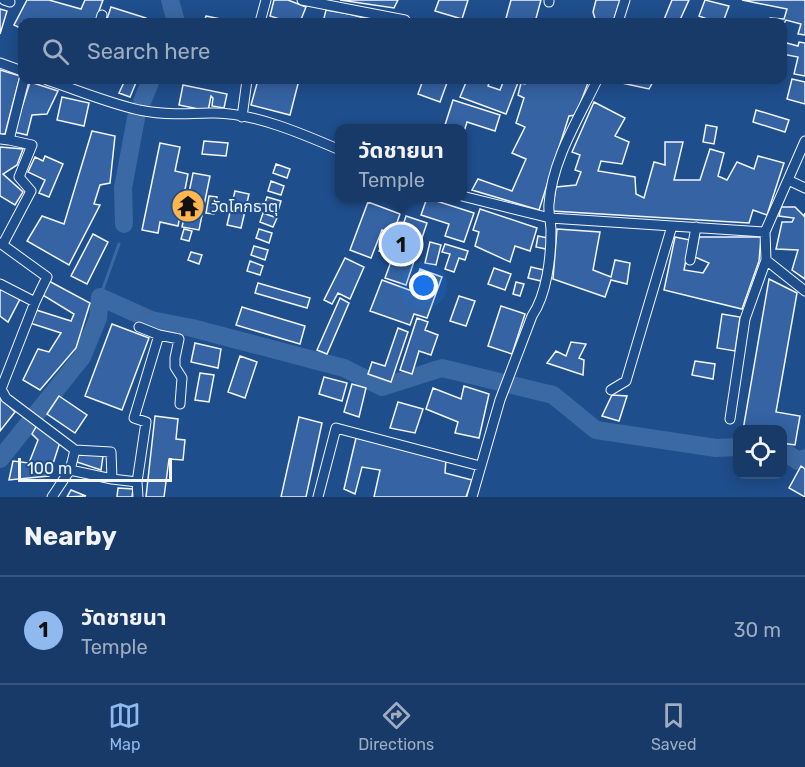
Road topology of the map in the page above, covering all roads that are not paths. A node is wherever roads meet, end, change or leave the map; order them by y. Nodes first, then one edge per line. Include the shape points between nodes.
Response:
1 (266, 0) edge
2 (302, 0) edge
3 (624, 0) edge
4 (261, 18) edge
5 (395, 18) edge
6 (619, 18) edge
7 (0, 63) edge
8 (18, 70) edge
9 (23, 84) edge
10 (59, 84) edge
11 (79, 84) edge
12 (246, 84) edge
13 (595, 84) edge
14 (77, 90) junction
15 (242, 117) junction
16 (4, 140) edge
17 (805, 141) edge
18 (335, 148) edge
19 (788, 180) junction
20 (805, 188) edge
21 (467, 197) edge
22 (550, 218) junction
23 (672, 226) junction
24 (696, 227) junction
25 (765, 232) junction
26 (2, 244) edge
27 (690, 260) dead end
28 (766, 260) junction
29 (0, 284) edge
30 (805, 291) edge
31 (35, 302) junction
32 (139, 327) dead end
33 (159, 335) junction
34 (0, 359) edge
35 (9, 364) junction
36 (611, 390) dead end
37 (180, 404) dead end
38 (730, 419) dead end
39 (75, 450) junction
40 (480, 466) junction
41 (70, 470) junction
42 (112, 479) junction
43 (137, 482) junction
44 (52, 497) edge
45 (138, 497) edge
46 (318, 497) edge
47 (472, 497) edge

1 - 4 street
2 - 5 street
3 - 6 street
7 - 8 street
9 - 16 street
10 - 14 street
11 - 14 street
12 - 15 street
13 - 22 street via 558,163 549,204
14 - 15 street via 138,110
15 - 18 street via 306,135
16 - 26 street via 32,145 19,177 31,191
17 - 19 street
19 - 20 street
19 - 25 street
21 - 22 street
22 - 23 street
22 - 40 street via 550,259 537,308 513,362
23 - 24 street
23 - 36 street via 626,381
24 - 25 street
24 - 27 street
25 - 28 street
26 - 31 street via 47,278
28 - 30 street
28 - 38 street via 745,319
29 - 31 street
31 - 35 street
32 - 33 street
33 - 37 street via 179,339 175,367 182,378
33 - 43 street via 134,418 146,422
34 - 35 street
35 - 39 street via 2,393
39 - 41 street
39 - 42 street via 111,452
40 - 46 street via 336,428
40 - 47 street
41 - 42 street
41 - 44 street
42 - 43 street
43 - 45 street

